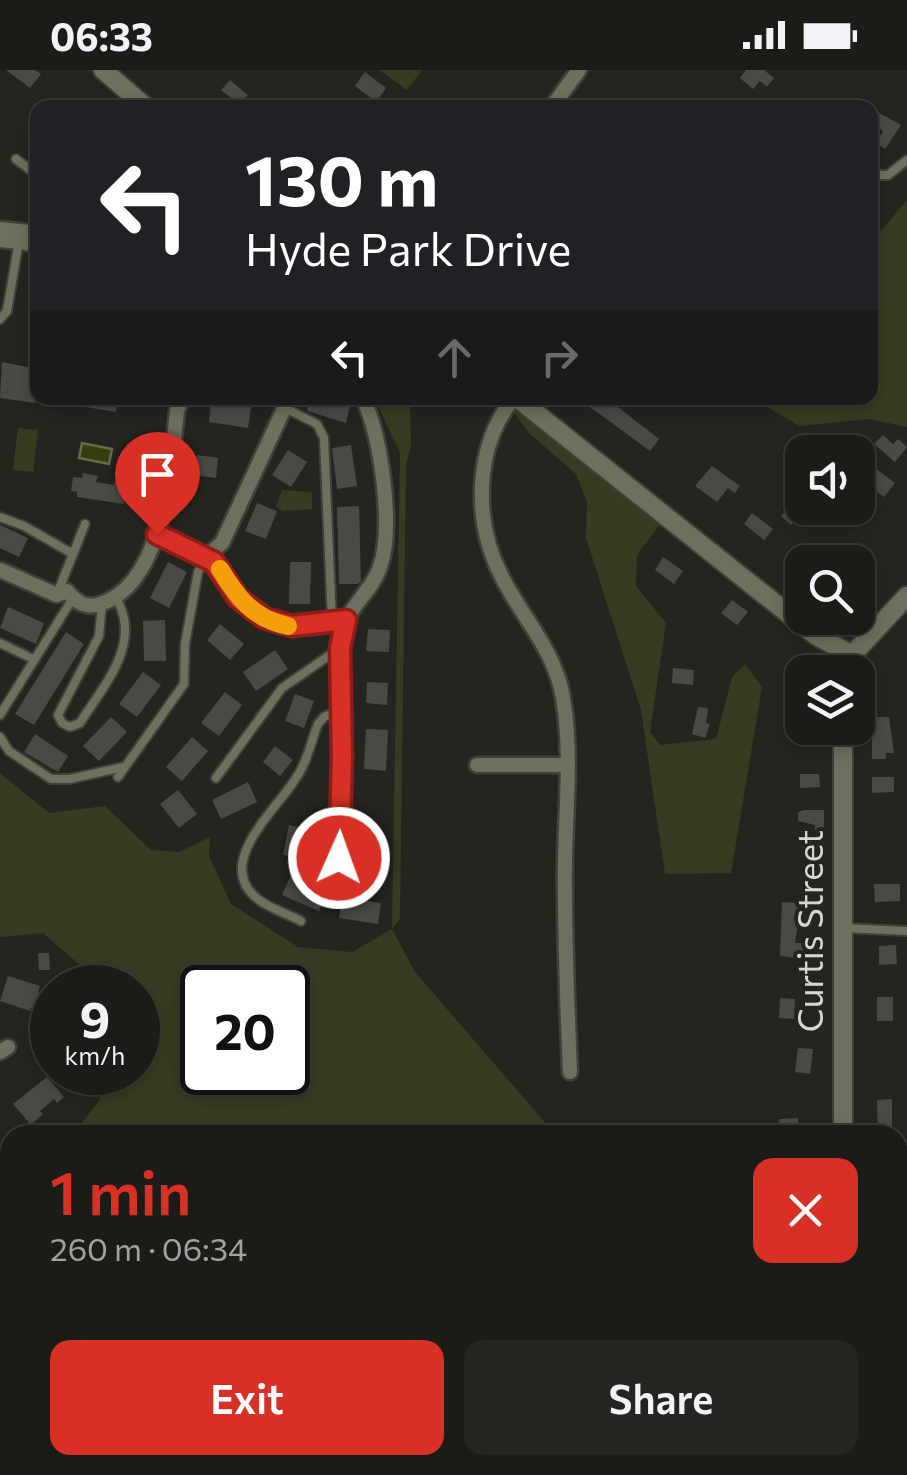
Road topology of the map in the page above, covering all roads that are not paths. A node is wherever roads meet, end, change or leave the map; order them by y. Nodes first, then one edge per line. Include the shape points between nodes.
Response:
1 (103, 70) edge
2 (580, 70) edge
3 (138, 100) edge
4 (557, 100) edge
5 (16, 159) dead end
6 (907, 160) edge
7 (30, 170) edge
8 (878, 173) edge
9 (0, 229) edge
10 (30, 235) edge
11 (20, 237) junction
12 (0, 240) edge
13 (30, 241) edge
14 (0, 319) edge
15 (179, 405) edge
16 (286, 405) edge
17 (290, 405) edge
18 (365, 405) edge
19 (509, 405) edge
20 (525, 405) edge
21 (0, 517) edge
22 (85, 524) dead end
23 (157, 534) junction
24 (73, 554) junction
25 (207, 556) junction
26 (0, 570) edge
27 (57, 595) junction
28 (907, 596) edge
29 (72, 598) junction
30 (109, 600) junction
31 (339, 622) junction
32 (0, 643) edge
33 (340, 648) junction
34 (839, 655) edge
35 (858, 655) edge
36 (33, 659) junction
37 (341, 709) junction
38 (0, 715) edge
39 (0, 737) edge
40 (844, 745) edge
41 (477, 765) dead end
42 (568, 765) junction
43 (124, 767) junction
44 (118, 777) dead end
45 (216, 778) dead end
46 (378, 878) dead end
47 (301, 920) dead end
48 (843, 928) junction
49 (907, 931) edge
50 (570, 1072) dead end
51 (843, 1125) edge

1 - 3 street
2 - 4 street
5 - 7 lane
6 - 8 lane via 888,175
9 - 11 street
10 - 11 street
11 - 12 street
11 - 13 street
11 - 14 lane
15 - 23 street
16 - 25 street via 222,543
17 - 31 lane via 324,438
18 - 31 street via 380,453 386,533 379,570
19 - 42 street via 487,449 481,506 502,578 554,666
20 - 34 street
21 - 24 lane
22 - 24 lane
23 - 25 street
23 - 30 street via 136,575
24 - 27 lane
25 - 31 street via 238,598 264,618 292,626
25 - 43 lane via 198,572 184,684
26 - 27 street
27 - 29 street via 67,591
28 - 35 street
29 - 30 street via 86,605
29 - 36 lane
30 - 30 lane via 99,636 58,715 70,727 80,723 123,650 126,625
31 - 33 lane
32 - 36 lane
33 - 37 lane
33 - 45 lane via 282,688
36 - 38 lane
37 - 46 lane via 339,858 352,873
37 - 47 lane via 318,724 296,779 256,827 246,852 248,888 259,901
39 - 43 lane via 9,751 51,779
40 - 48 street, Curtis Street
41 - 42 street
42 - 50 street
43 - 44 lane
48 - 49 lane
48 - 51 street, Curtis Street

